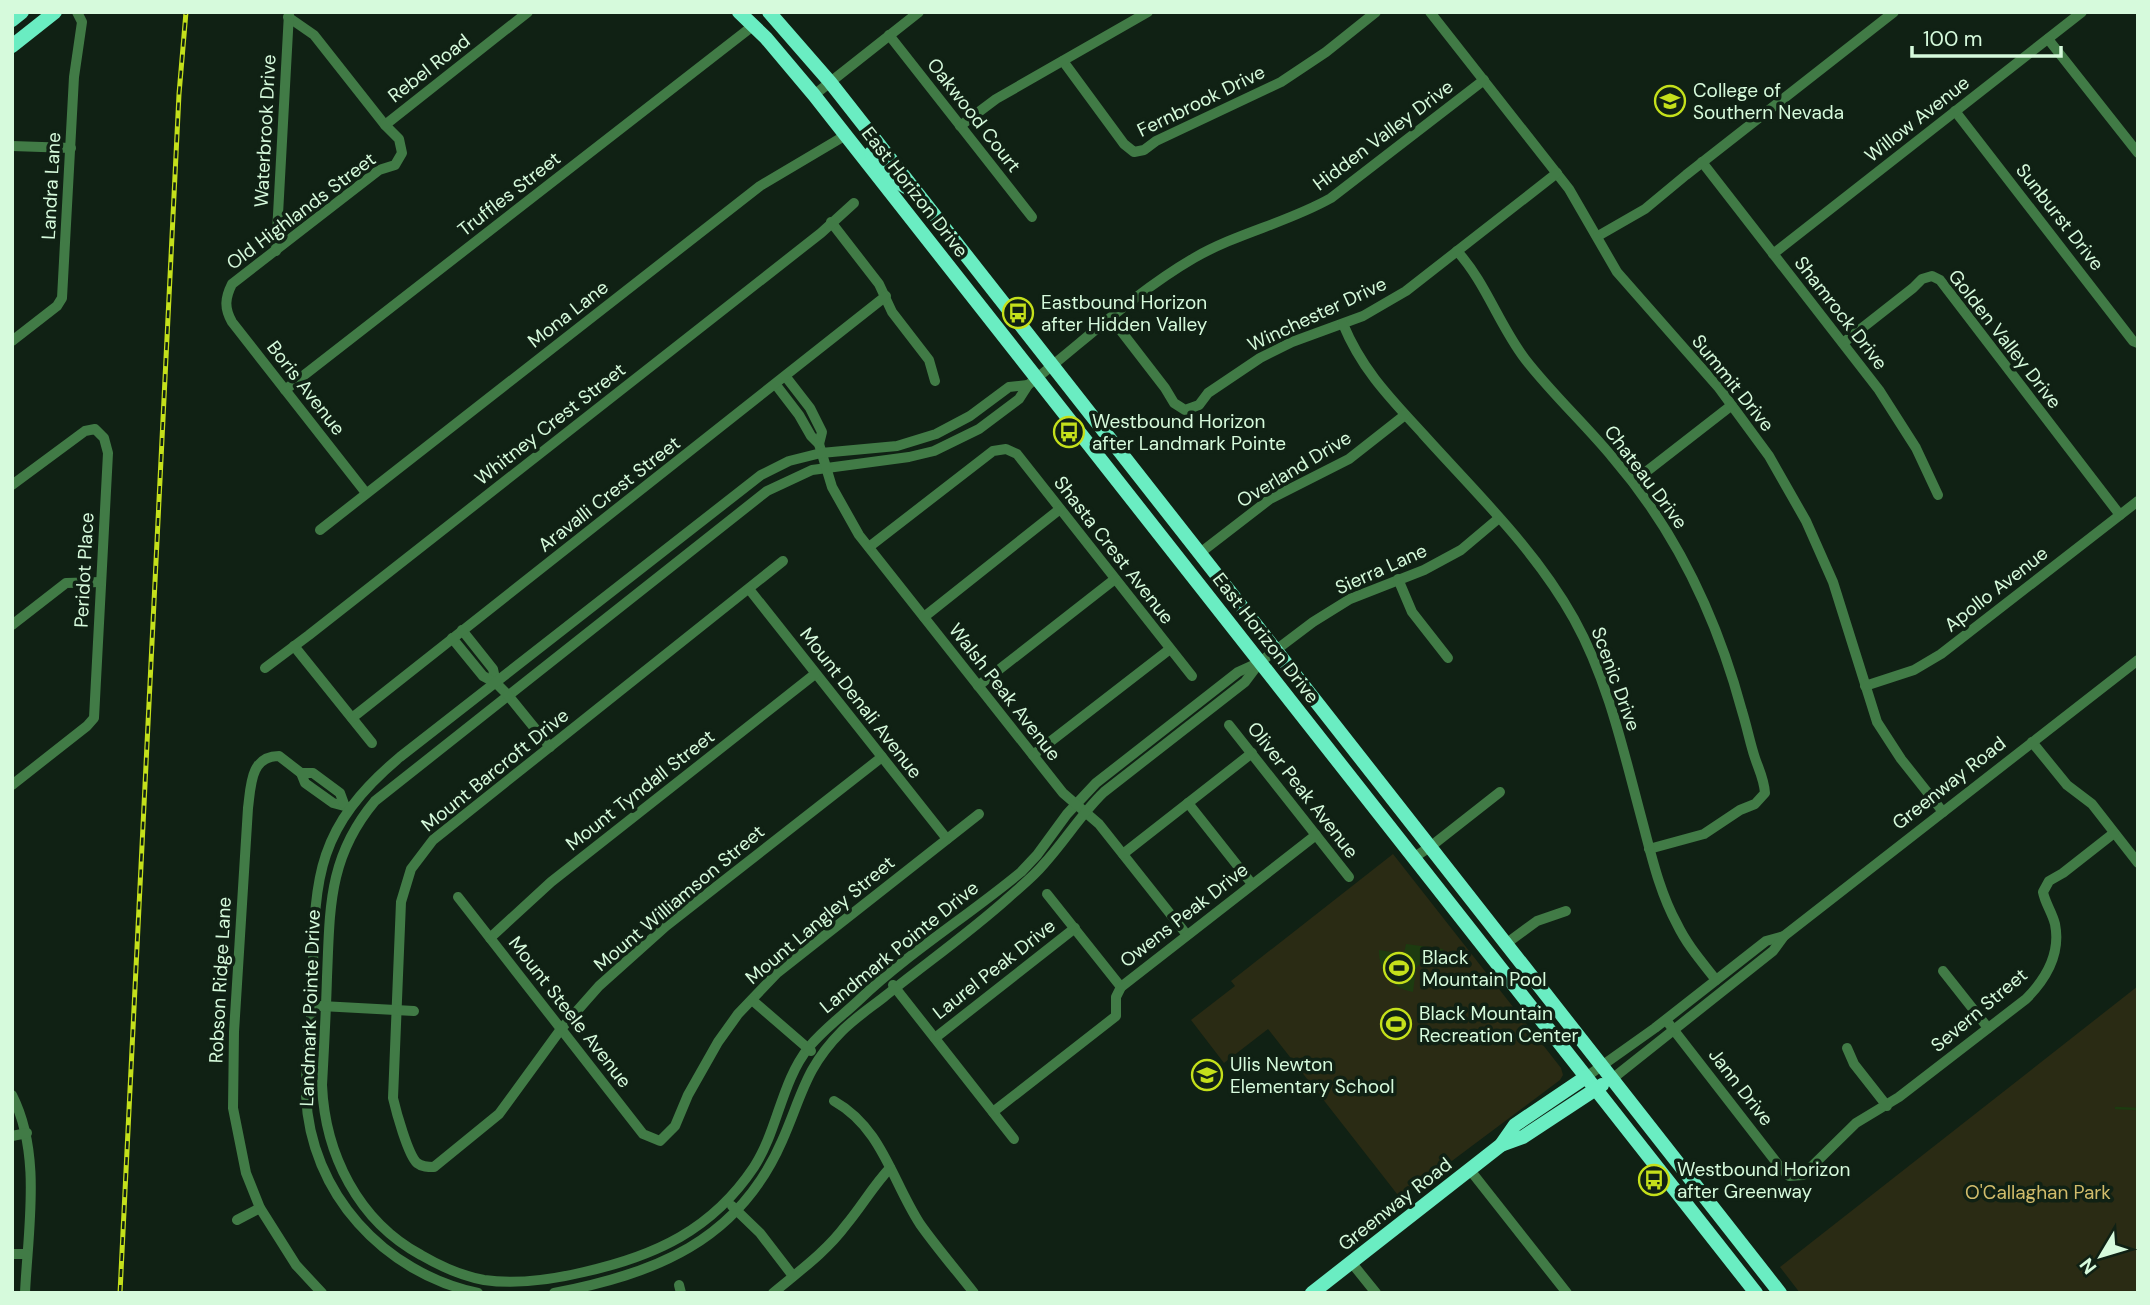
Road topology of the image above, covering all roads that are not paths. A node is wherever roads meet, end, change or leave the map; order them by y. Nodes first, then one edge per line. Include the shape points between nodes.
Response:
1 (22, 12) edge
2 (55, 12) edge
3 (77, 12) edge
4 (528, 12) edge
5 (739, 12) edge
6 (768, 12) edge
7 (919, 12) edge
8 (1148, 12) edge
9 (1376, 12) edge
10 (1430, 12) edge
11 (1894, 12) edge
12 (2082, 12) edge
13 (288, 15) edge
14 (12, 20) edge
15 (754, 25) junction
16 (889, 35) junction
17 (2048, 39) junction
18 (12, 46) edge
19 (1063, 61) junction
20 (1484, 80) junction
21 (830, 82) junction
22 (814, 95) junction
23 (1955, 111) junction
24 (385, 124) junction
25 (960, 126) junction
26 (846, 135) junction
27 (12, 146) edge
28 (71, 148) junction
29 (2138, 153) edge
30 (1702, 162) junction
31 (1556, 173) junction
32 (914, 190) junction
33 (854, 203) dead end
34 (1032, 216) dead end
35 (831, 222) junction
36 (1598, 236) junction
37 (276, 251) junction
38 (1457, 251) junction
39 (1773, 254) junction
40 (886, 296) junction
41 (226, 302) joint
42 (1111, 318) junction
43 (1343, 324) junction
44 (12, 341) edge
45 (1843, 343) junction
46 (2138, 343) edge
47 (1053, 365) junction
48 (786, 377) junction
49 (934, 381) dead end
50 (1032, 381) junction
51 (776, 385) junction
52 (285, 390) junction
53 (1732, 405) junction
54 (1405, 415) junction
55 (820, 449) junction
56 (825, 467) junction
57 (1633, 482) junction
58 (12, 485) edge
59 (366, 493) junction
60 (1938, 495) dead end
61 (2138, 501) edge
62 (1060, 509) junction
63 (2120, 515) junction
64 (1499, 518) junction
65 (320, 530) dead end
66 (869, 547) junction
67 (1200, 553) junction
68 (783, 561) dead end
69 (1115, 579) junction
70 (1398, 579) junction
71 (101, 582) junction
72 (749, 589) junction
73 (924, 617) junction
74 (12, 625) edge
75 (462, 630) junction
76 (452, 638) junction
77 (294, 646) junction
78 (1170, 649) junction
79 (1276, 649) junction
80 (1448, 658) dead end
81 (2138, 660) edge
82 (1260, 662) junction
83 (265, 668) dead end
84 (816, 674) junction
85 (1192, 676) dead end
86 (496, 683) junction
87 (978, 686) junction
88 (1866, 686) junction
89 (508, 694) junction
90 (352, 718) junction
91 (1229, 725) dead end
92 (2032, 742) junction
93 (372, 743) dead end
94 (550, 747) junction
95 (1252, 753) junction
96 (1033, 755) junction
97 (882, 757) junction
98 (12, 785) edge
99 (1500, 792) dead end
100 (1188, 803) junction
101 (347, 806) junction
102 (1080, 808) junction
103 (1943, 812) junction
104 (979, 814) dead end
105 (362, 816) junction
106 (2114, 833) junction
107 (1316, 835) junction
108 (947, 839) junction
109 (1430, 847) junction
110 (1649, 849) junction
111 (1123, 854) junction
112 (1413, 858) junction
113 (2138, 863) edge
114 (1349, 877) dead end
115 (1252, 884) junction
116 (1047, 894) dead end
117 (458, 897) dead end
118 (1566, 911) dead end
119 (1074, 928) junction
120 (1187, 935) junction
121 (1784, 936) junction
122 (489, 938) junction
123 (1507, 943) junction
124 (1943, 971) dead end
125 (887, 976) junction
126 (1716, 980) junction
127 (1121, 987) junction
128 (895, 988) junction
129 (752, 1000) junction
130 (312, 1006) junction
131 (326, 1006) junction
132 (397, 1010) junction
133 (414, 1011) dead end
134 (1666, 1020) junction
135 (1988, 1028) junction
136 (561, 1029) junction
137 (1675, 1030) junction
138 (935, 1038) junction
139 (808, 1048) junction
140 (1847, 1048) dead end
141 (819, 1057) junction
142 (1603, 1066) junction
143 (1586, 1077) junction
144 (1604, 1084) junction
145 (12, 1095) edge
146 (834, 1101) dead end
147 (1887, 1106) junction
148 (993, 1112) junction
149 (27, 1133) junction
150 (12, 1136) edge
151 (1014, 1139) dead end
152 (660, 1141) joint
153 (1501, 1145) junction
154 (426, 1167) joint
155 (890, 1168) junction
156 (1470, 1170) junction
157 (1789, 1176) joint
158 (727, 1202) junction
159 (260, 1208) junction
160 (736, 1210) junction
161 (237, 1220) dead end
162 (12, 1254) edge
163 (27, 1254) junction
164 (1351, 1262) junction
165 (598, 1269) junction
166 (455, 1272) junction
167 (585, 1272) junction
168 (793, 1276) junction
169 (603, 1288) edge
170 (449, 1289) edge
171 (589, 1289) edge
172 (972, 1292) edge
173 (25, 1293) edge
174 (322, 1293) edge
175 (478, 1293) edge
176 (554, 1293) edge
177 (773, 1293) edge
178 (1312, 1293) edge
179 (1376, 1293) edge
180 (1567, 1293) edge
181 (1756, 1293) edge
182 (1780, 1293) edge

1 - 14 main road
2 - 18 main road
3 - 28 street, Landra Lane via 82,22
4 - 24 street, Rebel Road
5 - 15 main road, East Horizon Drive
6 - 21 main road, East Horizon Drive
7 - 16 street
8 - 19 street
9 - 19 street, Fernbrook Drive via 1281,82 1134,152
10 - 20 street, Summit Drive
11 - 30 street
12 - 17 street, Willow Avenue
13 - 24 street via 314,34
13 - 37 street, Waterbrook Drive
15 - 22 main road, East Horizon Drive
15 - 52 street, Truffles Street
16 - 21 street
16 - 25 street, Oakwood Court
17 - 23 street, Willow Avenue
17 - 29 street
19 - 25 street via 996,99
20 - 31 street, Summit Drive
20 - 42 street, Hidden Valley Drive via 1331,198 1195,258
21 - 22 street
21 - 32 main road, East Horizon Drive
22 - 26 main road, East Horizon Drive
23 - 39 street, Willow Avenue
23 - 46 street, Sunburst Drive
24 - 37 street, Old Highlands Street via 399,138 402,153 395,165 379,170
25 - 34 street, Oakwood Court
26 - 32 main road via 861,140 893,179
26 - 50 main road, East Horizon Drive
26 - 59 street, Mona Lane via 760,186
27 - 28 street
28 - 44 street, Landra Lane via 62,298
30 - 36 street via 1656,202
30 - 39 street, Shamrock Drive
31 - 36 street, Summit Drive
31 - 38 street, Winchester Drive
32 - 47 main road, East Horizon Drive
33 - 35 street, Whitney Crest Street
35 - 40 street
35 - 77 street, Whitney Crest Street
36 - 53 street, Summit Drive via 1623,280
37 - 41 street, Old Highlands Street via 232,284
38 - 43 street, Winchester Drive via 1406,291
38 - 57 street, Chateau Drive via 1526,361
39 - 45 street, Shamrock Drive
40 - 48 street, Aravalli Crest Street
40 - 49 street via 892,312 929,360
41 - 52 street, Boris Avenue via 232,322
42 - 43 street, Winchester Drive via 1174,403 1185,410 1199,405 1216,387 1260,358
42 - 47 street, Hidden Valley Drive
43 - 54 street, Scenic Drive via 1364,367
45 - 60 street, Shamrock Drive via 1899,418
45 - 63 street, Golden Valley Drive via 1922,279 1932,276 1940,280
47 - 50 street, Landmark Pointe Drive
47 - 67 main road, East Horizon Drive
48 - 51 street, Aravalli Crest Street
48 - 55 street, Walsh Peak Avenue via 816,418 822,432
50 - 55 street, Landmark Pointe Drive via 1009,387 936,434 897,446
50 - 56 street, Landmark Pointe Drive via 1019,399 979,429 934,452
50 - 82 main road, East Horizon Drive
51 - 55 street
51 - 75 street, Aravalli Crest Street
52 - 59 street, Boris Avenue
53 - 57 street
53 - 88 street, Summit Drive via 1779,473 1818,546 1842,605
54 - 64 street, Scenic Drive
54 - 67 street, Overland Drive via 1349,459 1270,499
55 - 56 street, Walsh Peak Avenue
55 - 86 street, Landmark Pointe Drive via 743,487
56 - 66 street, Walsh Peak Avenue via 845,512
56 - 89 street, Landmark Pointe Drive via 796,475 767,491
57 - 110 street, Chateau Drive via 1668,532 1709,610 1733,675 1765,793 1755,804 1704,834
58 - 71 street, Peridot Place via 85,431 95,429 104,438 108,453
59 - 65 street, Mona Lane
61 - 63 street, Apollo Avenue
62 - 66 street, Shasta Crest Avenue via 1017,454 1006,449 993,451
62 - 69 street, Shasta Crest Avenue
62 - 73 street
63 - 88 street, Apollo Avenue via 1941,654 1914,670
64 - 70 street, Sierra Lane via 1461,550
64 - 110 street, Scenic Drive via 1547,575 1588,647 1612,708
66 - 73 street, Walsh Peak Avenue
67 - 79 main road, East Horizon Drive
68 - 72 street, Mount Barcroft Drive
69 - 78 street, Shasta Crest Avenue
69 - 87 street
70 - 79 street, Sierra Lane via 1350,599
70 - 80 street via 1412,612
71 - 74 street via 66,583
71 - 98 street, Peridot Place via 94,718
72 - 84 street, Mount Denali Avenue
72 - 94 street, Mount Barcroft Drive
73 - 87 street, Walsh Peak Avenue
75 - 76 street, Aravalli Crest Street
75 - 86 street via 493,669
76 - 86 street via 483,676
76 - 90 street, Aravalli Crest Street
77 - 83 street, Whitney Crest Street
77 - 90 street
78 - 85 street, Shasta Crest Avenue
78 - 96 street
79 - 82 street, Landmark Pointe Drive
79 - 109 main road, East Horizon Drive
81 - 92 street, Greenway Road
82 - 102 street, Landmark Pointe Drive via 1238,672 1096,783
82 - 112 main road, East Horizon Drive
84 - 97 street, Mount Denali Avenue
84 - 122 street, Mount Tyndall Street via 551,882
86 - 89 street
86 - 101 street, Landmark Pointe Drive
87 - 96 street, Walsh Peak Avenue
88 - 103 street, Summit Drive via 1885,737
89 - 94 street
89 - 105 street, Landmark Pointe Drive via 387,789
90 - 93 street
91 - 95 street, Oliver Peak Avenue
92 - 103 street, Greenway Road
92 - 106 street
94 - 132 street, Mount Barcroft Drive via 433,840 411,869 401,902
95 - 100 street
95 - 107 street, Oliver Peak Avenue
96 - 102 street, Walsh Peak Avenue
97 - 108 street, Mount Denali Avenue
97 - 136 street, Mount Williamson Street via 666,926 599,986
99 - 109 street
100 - 111 street
100 - 115 street
101 - 105 street
101 - 130 street, Landmark Pointe Drive via 319,876
101 - 159 street, Robson Ridge Lane via 333,803 305,783 301,773 279,756 267,757 257,765 252,778 233,1108 246,1173
102 - 111 street, Walsh Peak Avenue via 1100,824
102 - 125 street, Landmark Pointe Drive via 1021,872
102 - 128 street, Landmark Pointe Drive via 1033,876
103 - 121 street, Greenway Road
104 - 108 street, Mount Langley Street
105 - 131 street, Landmark Pointe Drive via 343,851 330,903
106 - 113 street
106 - 135 street, Severn Street via 2049,881 2043,892 2055,926 2056,951 2048,971 2026,999
107 - 114 street, Oliver Peak Avenue
107 - 115 street, Owens Peak Drive
108 - 129 street, Mount Langley Street via 777,973
109 - 112 street
109 - 123 main road, East Horizon Drive
110 - 126 street, Scenic Drive via 1678,927
111 - 120 street, Walsh Peak Avenue
112 - 143 main road, East Horizon Drive
115 - 120 street, Owens Peak Drive
116 - 119 street
117 - 122 street, Mount Steele Avenue
118 - 123 street via 1537,921
119 - 127 street
119 - 138 street, Laurel Peak Drive
120 - 127 street, Owens Peak Drive
121 - 126 street, Greenway Road via 1766,941
121 - 137 street, Greenway Road via 1773,951
122 - 136 street, Mount Steele Avenue
123 - 142 main road, East Horizon Drive
124 - 135 street
125 - 128 street
125 - 139 street, Landmark Pointe Drive
126 - 134 street, Greenway Road
127 - 148 street, Owens Peak Drive via 1116,1016
128 - 138 street
128 - 141 street, Landmark Pointe Drive
129 - 139 street
129 - 152 street, Mount Langley Street via 718,1042 675,1126
130 - 131 street
130 - 170 street, Landmark Pointe Drive via 306,1097 323,1169 336,1194 375,1241
131 - 132 street
131 - 166 street, Landmark Pointe Drive via 323,1111 338,1162 362,1204 384,1229 416,1253
132 - 133 street
132 - 154 street, Mount Barcroft Drive via 393,1098 412,1156
134 - 137 street, Jann Drive
134 - 142 street, Greenway Road
135 - 147 street, Severn Street
136 - 152 street, Mount Steele Avenue via 643,1133
136 - 154 street, Mount Williamson Street via 499,1114 442,1162
137 - 144 street, Greenway Road
137 - 157 street, Jann Drive
138 - 148 street
139 - 141 street
139 - 158 street, Landmark Pointe Drive via 791,1078 768,1141
140 - 147 street
141 - 160 street, Landmark Pointe Drive via 767,1170
142 - 143 street, Greenway Road
142 - 144 main road, East Horizon Drive
143 - 144 main road via 1596,1077
143 - 153 main road, Greenway Road via 1515,1125
144 - 153 main road, Greenway Road via 1523,1137
144 - 181 main road, East Horizon Drive
144 - 182 main road via 1682,1182 1708,1201
145 - 149 street
146 - 155 street via 852,1111
147 - 157 street, Severn Street via 1856,1123 1803,1175
148 - 151 street
149 - 150 street
149 - 163 street via 31,1164
153 - 156 main road, Greenway Road
155 - 168 street via 846,1226
155 - 172 street via 921,1225
156 - 164 main road, Greenway Road
156 - 180 street
158 - 160 street
158 - 165 street, Landmark Pointe Drive via 696,1228 660,1248
159 - 161 street
159 - 174 street, Robson Ridge Lane via 296,1265
160 - 168 street
160 - 169 street, Landmark Pointe Drive via 694,1247
162 - 163 street
163 - 173 street
164 - 178 main road, Greenway Road
164 - 179 street
165 - 167 street, Landmark Pointe Drive
165 - 169 street
166 - 167 street, Landmark Pointe Drive via 482,1280 528,1282
166 - 170 street
167 - 171 street
168 - 177 street
169 - 171 street, Landmark Pointe Drive
170 - 175 street, Landmark Pointe Drive
171 - 176 street, Landmark Pointe Drive

